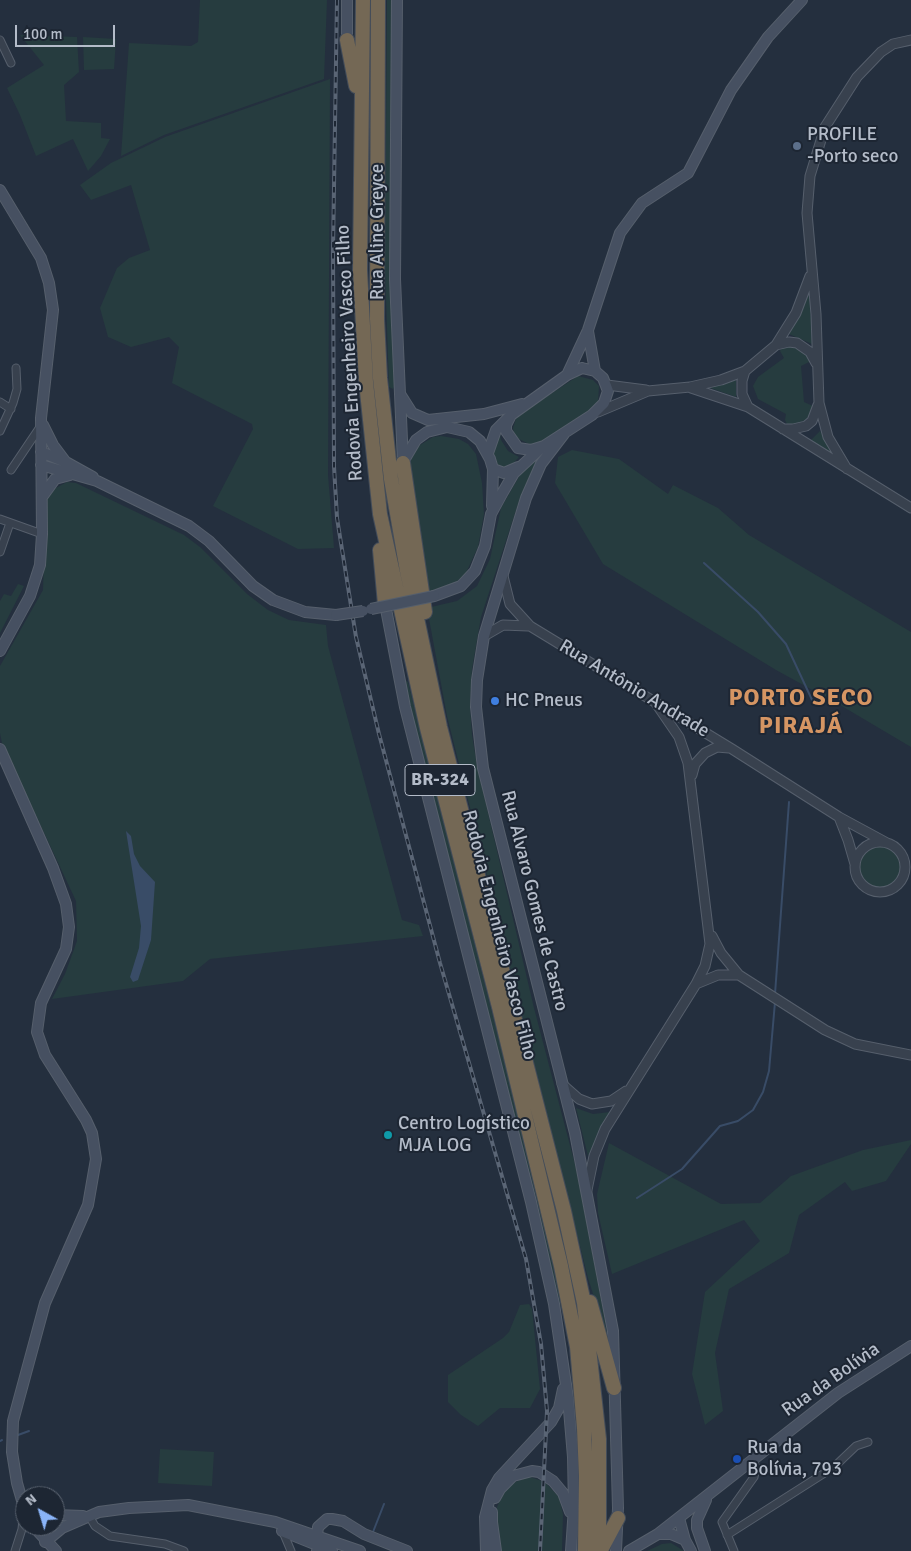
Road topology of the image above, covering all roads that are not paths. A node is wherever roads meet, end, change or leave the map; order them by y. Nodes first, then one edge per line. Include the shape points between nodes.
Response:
1 (347, 0) edge
2 (363, 0) edge
3 (378, 0) edge
4 (397, 0) edge
5 (802, 0) edge
6 (0, 40) edge
7 (347, 40) joint
8 (911, 40) edge
9 (11, 63) dead end
10 (361, 120) junction
11 (0, 190) edge
12 (4, 206) edge
13 (811, 274) junction
14 (588, 330) junction
15 (776, 345) junction
16 (817, 365) junction
17 (16, 368) dead end
18 (745, 371) junction
19 (595, 372) junction
20 (567, 375) junction
21 (607, 385) junction
22 (690, 388) junction
23 (648, 391) junction
24 (399, 392) junction
25 (0, 402) edge
26 (525, 403) junction
27 (819, 403) junction
28 (748, 407) junction
29 (11, 409) junction
30 (510, 415) junction
31 (592, 415) junction
32 (41, 422) junction
33 (782, 428) junction
34 (0, 431) edge
35 (564, 434) junction
36 (544, 446) junction
37 (41, 452) junction
38 (488, 453) junction
39 (66, 462) junction
40 (403, 463) junction
41 (523, 464) junction
42 (41, 465) junction
43 (493, 469) junction
44 (847, 469) junction
45 (12, 470) dead end
46 (78, 476) junction
47 (97, 481) junction
48 (41, 500) junction
49 (911, 508) edge
50 (380, 514) junction
51 (491, 514) junction
52 (0, 519) edge
53 (10, 523) junction
54 (42, 534) junction
55 (0, 552) edge
56 (502, 575) junction
57 (385, 604) joint
58 (530, 626) junction
59 (484, 636) junction
60 (0, 652) edge
61 (655, 702) junction
62 (440, 726) junction
63 (0, 749) edge
64 (732, 749) junction
65 (691, 777) junction
66 (839, 817) junction
67 (888, 843) junction
68 (855, 866) junction
69 (710, 931) junction
70 (739, 975) junction
71 (696, 984) junction
72 (911, 1055) edge
73 (637, 1077) junction
74 (562, 1083) junction
75 (587, 1192) junction
76 (575, 1257) junction
77 (911, 1346) edge
78 (562, 1358) junction
79 (614, 1388) junction
80 (868, 1442) dead end
81 (752, 1460) junction
82 (18, 1486) edge
83 (713, 1491) junction
84 (65, 1515) edge
85 (89, 1516) junction
86 (247, 1517) junction
87 (680, 1517) junction
88 (618, 1518) junction
89 (697, 1528) junction
90 (572, 1529) junction
91 (283, 1532) junction
92 (658, 1534) junction
93 (727, 1535) junction
94 (20, 1536) edge
95 (40, 1536) edge
96 (303, 1536) junction
97 (317, 1536) junction
98 (685, 1540) junction
99 (45, 1542) junction
100 (324, 1550) edge
101 (488, 1550) edge
102 (631, 1550) edge
103 (15, 1551) edge
104 (56, 1551) edge
105 (184, 1551) edge
106 (291, 1551) edge
107 (308, 1551) edge
108 (360, 1551) edge
109 (407, 1551) edge
110 (571, 1551) edge
111 (585, 1551) edge
112 (600, 1551) edge
113 (616, 1551) edge
114 (692, 1551) edge
115 (704, 1551) edge
116 (734, 1551) edge

1 - 7 main road
2 - 10 highway, Rodovia Engenheiro Vasco Filho / BR-324
3 - 62 highway, Rodovia Engenheiro Vasco Filho / BR-324 via 376,242 380,378 391,479
4 - 24 main road, Rua Aline Greyce via 395,199
5 - 14 main road via 768,37 736,83 688,173 642,203 623,227
6 - 9 street
7 - 10 highway
8 - 13 street via 894,44 873,59 857,77 825,127 810,176 806,213
10 - 50 highway, Rodovia Engenheiro Vasco Filho / BR-324 via 360,270 366,382
11 - 12 main road
12 - 32 main road via 41,258 52,295 53,325
13 - 15 street via 796,313
13 - 16 street
14 - 19 main road
14 - 20 main road
15 - 16 street via 797,343 810,352
15 - 18 street
16 - 27 street
17 - 29 street via 17,388
18 - 22 street
18 - 28 street via 742,394
19 - 20 main road via 582,368
19 - 21 main road
20 - 26 main road
21 - 23 street
21 - 31 main road via 608,397
22 - 23 street
22 - 28 street
23 - 31 street
24 - 26 main road via 412,413 428,420 484,414
24 - 40 main road, Rua Aline Greyce
25 - 29 street
26 - 30 main road
27 - 33 street via 812,422 793,429
27 - 44 street via 828,437
28 - 33 street
29 - 34 street
30 - 36 main road via 506,431 518,448 531,450
30 - 38 main road via 496,430
31 - 35 main road
32 - 37 main road
32 - 39 main road via 48,438
32 - 45 street
33 - 44 street
35 - 36 main road
35 - 56 main road, Rua Alvaro Gomes de Castro via 536,473
36 - 41 main road
37 - 39 main road
37 - 42 main road
38 - 40 main road via 469,432 447,427 421,436 410,447
38 - 43 main road
39 - 47 main road
40 - 62 highway
41 - 43 main road via 504,473
41 - 51 main road via 508,481
42 - 46 main road
42 - 48 main road
43 - 51 main road
44 - 49 street
46 - 47 main road
46 - 48 main road via 60,476 51,482
47 - 51 main road, bridge via 194,529 253,586 273,600 305,612 336,615 434,596 462,586 475,571 485,546
48 - 54 main road
50 - 57 highway
50 - 111 highway, Rodovia Engenheiro Vasco Filho / BR-324 via 425,718 561,1266 577,1347 584,1428
52 - 53 street
53 - 54 street
53 - 55 street
54 - 60 main road via 40,565 34,586
56 - 58 street, Rua Antônio Andrade via 510,604
56 - 59 main road, Rua Alvaro Gomes de Castro
57 - 78 main road via 405,707 531,1202 554,1304
58 - 59 street via 503,626
58 - 61 street, Rua Antônio Andrade
59 - 74 main road, Rua Alvaro Gomes de Castro via 476,707 483,768
61 - 64 street, Rua Antônio Andrade
61 - 65 street via 679,737
62 - 76 highway, Rodovia Engenheiro Vasco Filho / BR-324
63 - 82 main road via 54,868 66,904 69,927 66,949 39,1009 37,1032 45,1055 86,1120 92,1133 96,1159 88,1205 45,1303 16,1406 11,1440
64 - 65 street via 717,747 705,753
64 - 66 street, Rua Antônio Andrade
65 - 69 street
66 - 67 street, Rua Antônio Andrade
66 - 68 street
67 - 68 street via 866,846
67 - 68 street via 901,852 906,869 892,890 883,892 866,888 856,875
69 - 70 street
69 - 71 street via 707,959
70 - 71 street via 718,975
70 - 72 street via 826,1030 855,1044
71 - 73 street
73 - 74 street via 617,1098 598,1104 579,1099
73 - 75 street via 598,1144
74 - 75 main road, Rua Alvaro Gomes de Castro
75 - 79 main road, Rua Alvaro Gomes de Castro via 613,1331
76 - 79 highway via 595,1313
76 - 112 highway, Rodovia Engenheiro Vasco Filho / BR-324 via 597,1404 601,1474
77 - 81 main road, Rua da Bolívia via 838,1393
78 - 90 main road via 573,1457
78 - 101 main road via 563,1389 556,1413 492,1490 485,1517
79 - 88 main road
80 - 93 street via 856,1446 834,1468
81 - 83 main road, Rua da Bolívia
81 - 93 street via 756,1467 754,1476 722,1522
83 - 87 main road, Rua da Bolívia
83 - 89 main road via 701,1507
84 - 85 main road
85 - 86 main road via 129,1508 188,1506
85 - 99 main road via 62,1528
85 - 105 street via 95,1526 110,1536 165,1544
86 - 91 main road
86 - 96 main road via 275,1522
87 - 89 main road
87 - 92 main road, Rua da Bolívia
87 - 98 main road
88 - 112 highway
88 - 113 main road
89 - 115 main road
90 - 101 main road via 564,1493 539,1472 523,1472 508,1481 495,1499
90 - 110 main road
91 - 96 main road
91 - 106 street
92 - 98 main road via 671,1534
92 - 102 main road, Rua da Bolívia
93 - 116 street
94 - 103 street
95 - 99 main road
96 - 97 main road
96 - 100 main road
96 - 107 main road
97 - 100 main road
97 - 108 main road
97 - 109 main road via 322,1522 337,1519
98 - 114 main road
99 - 104 main road

